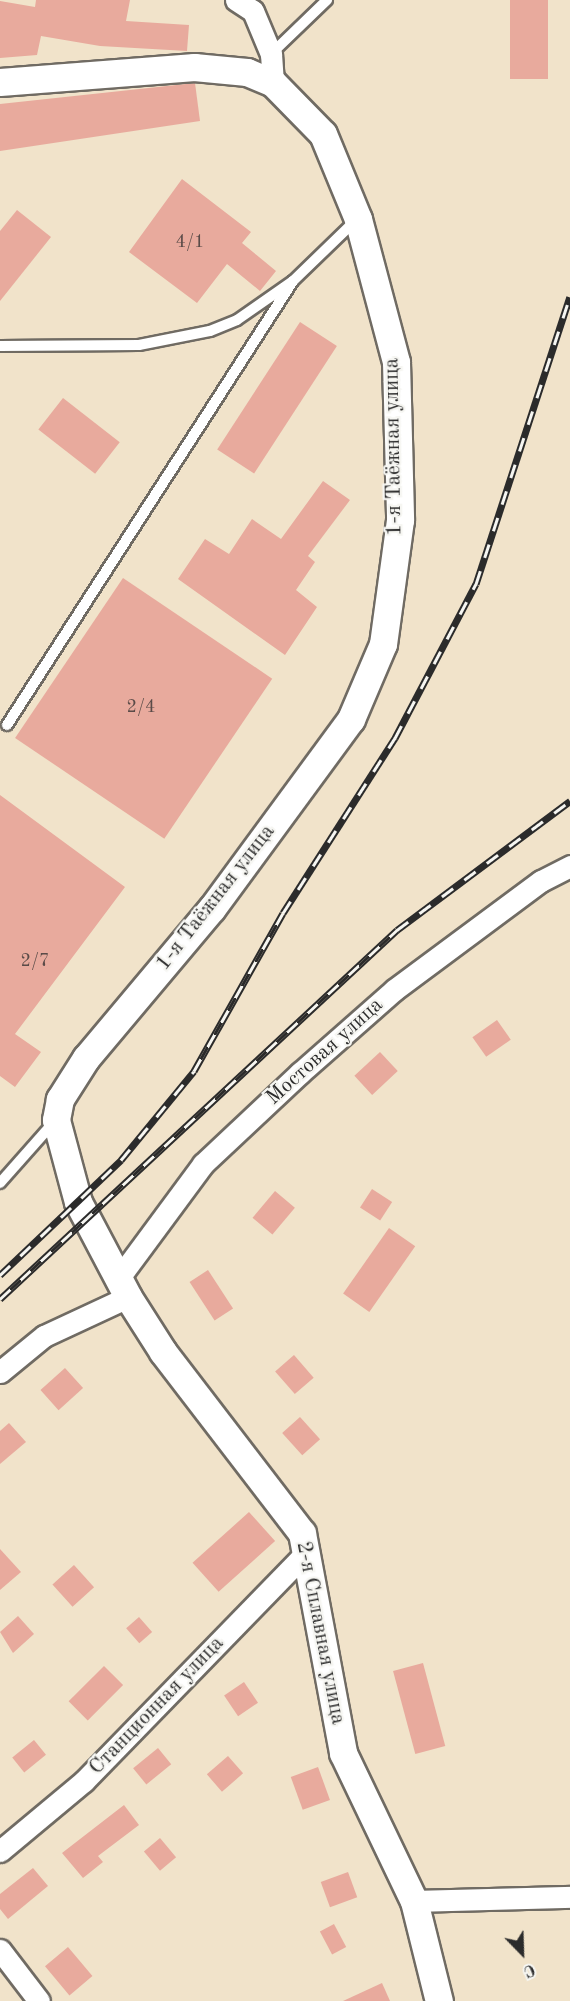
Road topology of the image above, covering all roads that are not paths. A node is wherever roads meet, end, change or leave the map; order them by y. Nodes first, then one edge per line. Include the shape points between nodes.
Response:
1 (236, 0) edge
2 (327, 0) edge
3 (271, 54) junction
4 (0, 82) edge
5 (273, 83) junction
6 (358, 219) junction
7 (293, 281) junction
8 (0, 346) edge
9 (7, 725) dead end
10 (570, 866) edge
11 (56, 1120) junction
12 (0, 1183) edge
13 (123, 1288) junction
14 (0, 1372) edge
15 (306, 1553) junction
16 (0, 1851) edge
17 (570, 1897) edge
18 (414, 1901) junction
19 (0, 1950) edge
20 (39, 2001) edge
21 (439, 2001) edge

1 - 3 street via 253,11
2 - 3 lane
3 - 5 street
4 - 5 street, 1-я Таёжная улица via 194,68 247,72
5 - 6 street, 1-я Таёжная улица via 323,134
6 - 7 lane
6 - 11 street, 1-я Таёжная улица via 396,362 400,520 383,644 351,719 212,908 86,1058 60,1100
7 - 8 lane via 237,320 210,331 139,345
7 - 9 lane
10 - 13 street, Мостовая улица via 541,881 394,990 203,1164
11 - 12 lane
11 - 13 street, 2-я Сплавная улица via 78,1202
13 - 14 street, Мостовая улица via 44,1336
13 - 15 street, 2-я Сплавная улица via 163,1352 294,1517
15 - 16 street, Станционная улица via 84,1781
15 - 18 street, 2-я Сплавная улица via 343,1753
17 - 18 street
18 - 21 street, 2-я Сплавная улица
19 - 20 street

